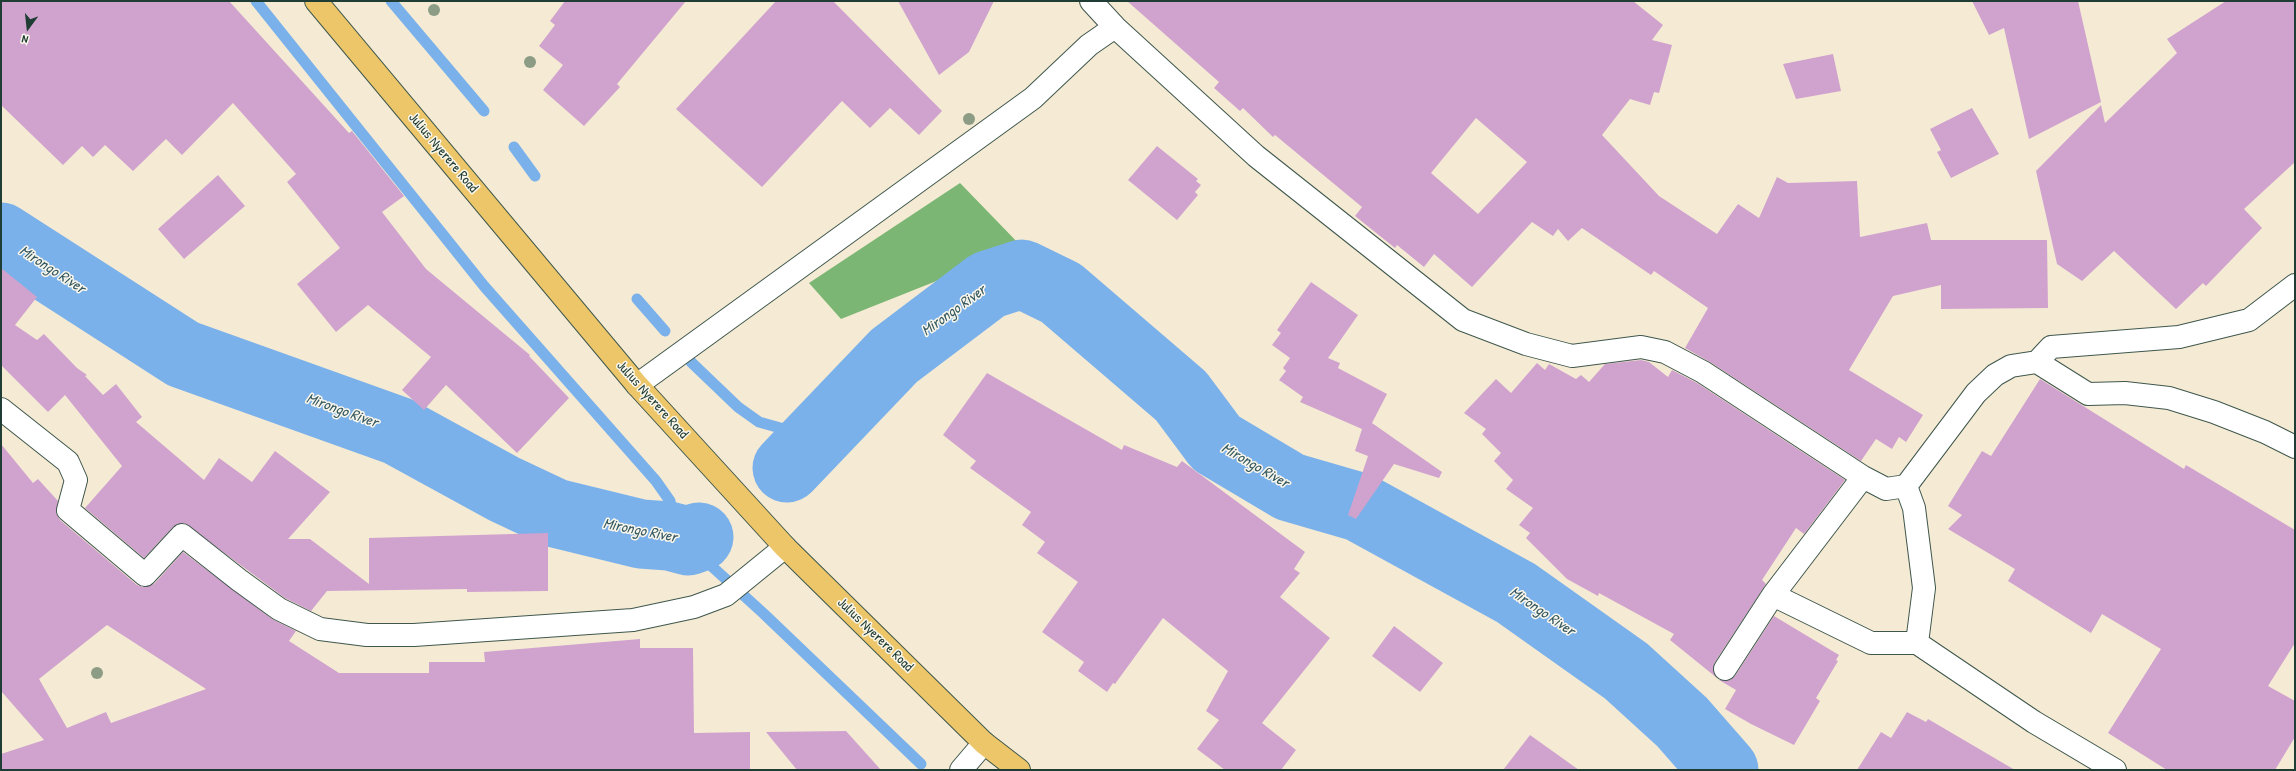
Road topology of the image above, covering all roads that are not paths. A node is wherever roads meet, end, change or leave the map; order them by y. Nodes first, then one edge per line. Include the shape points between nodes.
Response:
1 (316, 1) edge
2 (1092, 1) edge
3 (1115, 27) junction
4 (2295, 285) edge
5 (2037, 362) junction
6 (637, 385) junction
7 (1, 409) edge
8 (2295, 447) edge
9 (1863, 477) junction
10 (1906, 486) junction
11 (785, 547) junction
12 (1773, 595) junction
13 (1917, 643) junction
14 (1725, 669) dead end
15 (984, 743) junction
16 (961, 770) edge
17 (1019, 770) edge
18 (2115, 770) edge

1 - 6 highway, Julius Nyerere Road
2 - 3 street
3 - 6 street via 1089,46 1033,98
3 - 9 street via 1256,156 1463,320 1526,344 1572,356 1641,347 1665,352 1703,372
4 - 5 street via 2249,320 2179,337 2051,347
5 - 8 street via 2088,394 2125,393 2169,398 2214,412
5 - 10 street via 2012,366 1995,375 1976,393
6 - 11 highway, Julius Nyerere Road
7 - 11 street via 68,462 76,480 68,510 145,575 182,535 280,610 320,629 367,635 414,635 633,620 694,607 726,595
9 - 10 street via 1886,489
9 - 12 street
10 - 13 street via 1914,508 1924,588
11 - 15 highway, Julius Nyerere Road
12 - 13 street via 1871,642
12 - 14 street
13 - 18 street via 2034,722
15 - 16 street
15 - 17 highway, Julius Nyerere Road

